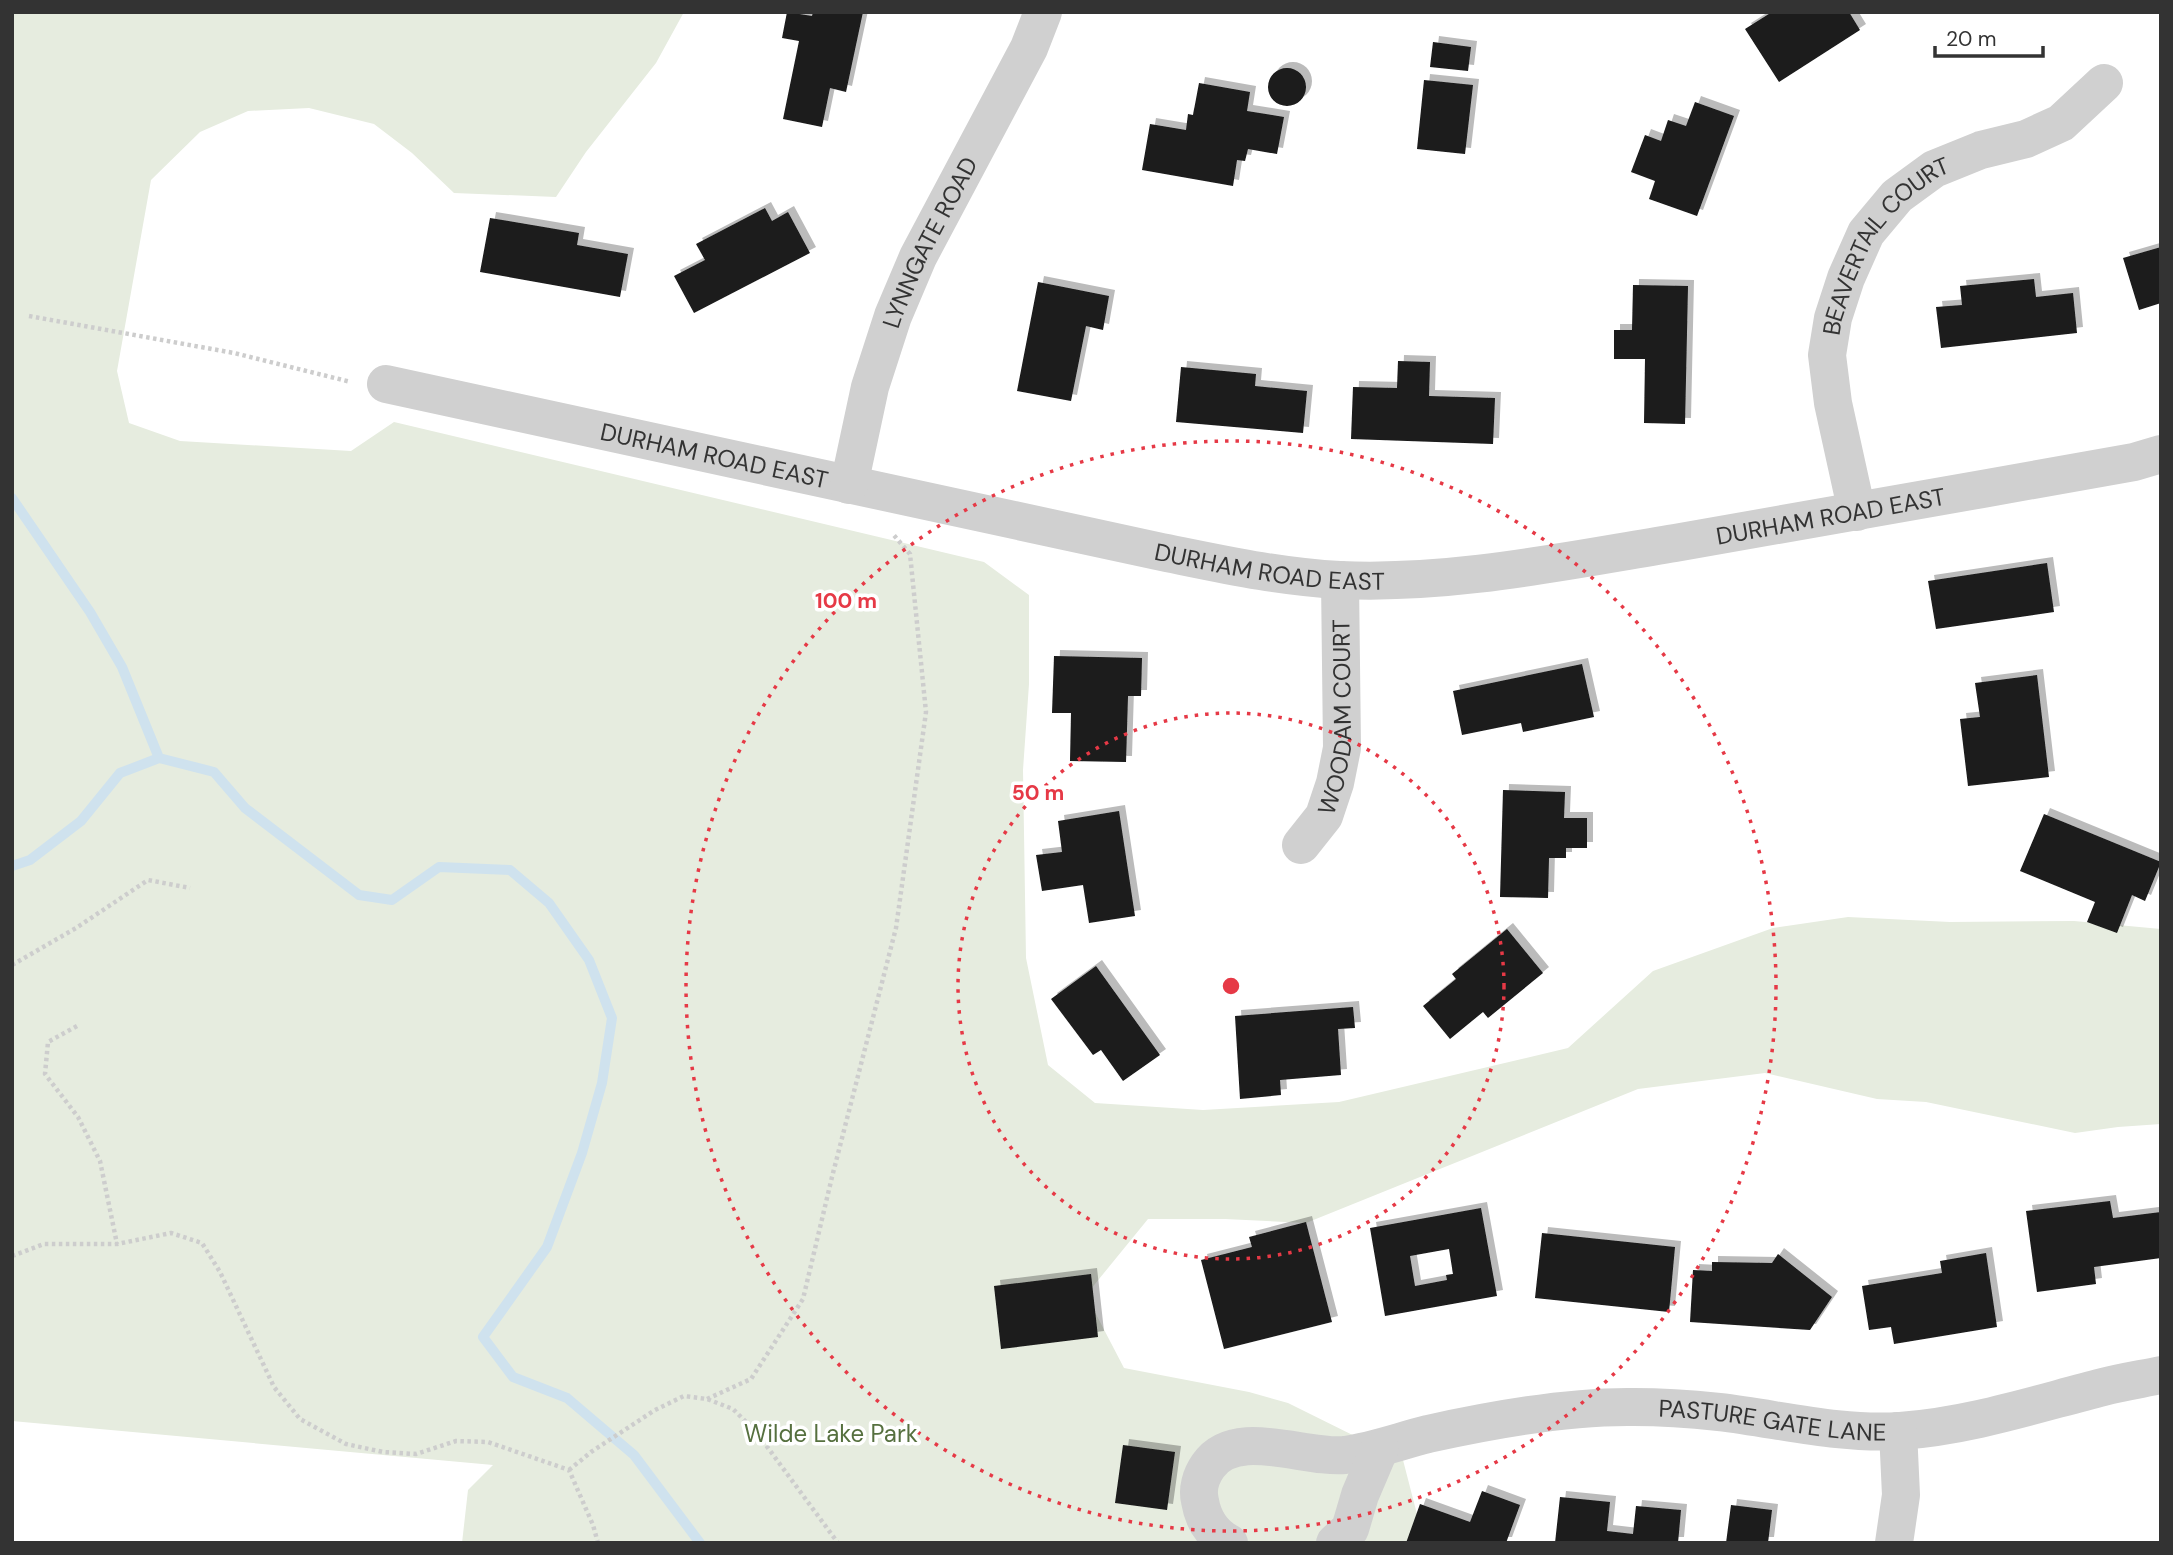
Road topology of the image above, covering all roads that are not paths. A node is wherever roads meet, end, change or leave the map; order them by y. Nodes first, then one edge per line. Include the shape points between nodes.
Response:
1 (1043, 12) edge
2 (2104, 83) dead end
3 (386, 384) road end
4 (2161, 454) edge
5 (849, 485) junction
6 (1857, 512) junction
7 (1340, 580) junction
8 (1301, 845) dead end
9 (2161, 1375) edge
10 (1898, 1431) junction
11 (1380, 1448) junction
12 (1229, 1543) edge
13 (1335, 1543) edge
14 (1894, 1543) edge

1 - 5 street, LYNNGATE ROAD via 1029,48 918,257 893,316 870,387
2 - 6 street, BEAVERTAIL COURT via 2061,123 1934,169 1897,196 1866,233 1833,318 1828,355 1833,403
3 - 5 street, DURHAM ROAD EAST
4 - 6 street, DURHAM ROAD EAST
5 - 7 street, DURHAM ROAD EAST via 1256,571
6 - 7 street, DURHAM ROAD EAST via 1490,574
7 - 8 street, WOODAM COURT via 1342,748 1324,816
9 - 10 street, PASTURE GATE LANE via 1961,1424
10 - 11 street, PASTURE GATE LANE via 1828,1429 1720,1412 1633,1407 1547,1412 1427,1434
10 - 14 street via 1901,1496
11 - 12 street, PASTURE GATE LANE via 1342,1455 1248,1446 1227,1450 1213,1459 1202,1475 1198,1494 1202,1515 1218,1537
11 - 13 street via 1350,1529

